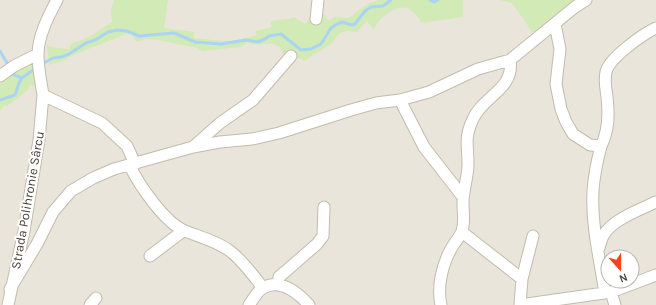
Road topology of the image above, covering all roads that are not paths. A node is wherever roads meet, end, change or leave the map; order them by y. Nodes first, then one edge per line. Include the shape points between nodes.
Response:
1 (57, 0) edge
2 (318, 0) edge
3 (586, 0) edge
4 (316, 19) dead end
5 (555, 24) junction
6 (656, 28) edge
7 (38, 54) junction
8 (291, 56) dead end
9 (510, 60) junction
10 (7, 72) edge
11 (43, 95) junction
12 (400, 100) junction
13 (601, 146) junction
14 (193, 147) junction
15 (133, 165) junction
16 (463, 197) junction
17 (656, 202) edge
18 (324, 208) dead end
19 (183, 231) junction
20 (462, 232) junction
21 (533, 236) dead end
22 (598, 250) junction
23 (150, 256) dead end
24 (656, 275) edge
25 (522, 278) junction
26 (278, 284) junction
27 (263, 288) junction
28 (10, 289) junction
29 (608, 292) junction
30 (8, 305) edge
31 (249, 305) edge
32 (309, 305) edge
33 (441, 305) edge
34 (520, 305) edge
35 (615, 305) edge

1 - 7 street via 47,19
2 - 4 street
3 - 5 street
5 - 9 street
5 - 13 street via 560,49 556,84 561,109 573,134 590,144
6 - 13 street via 626,47 606,70 609,115
7 - 10 street
7 - 11 street, Strada Polihronie Sârcu
8 - 14 street via 253,100 220,123
9 - 12 street via 478,69 429,92
9 - 16 street via 512,68 507,81 478,110 469,128 466,148 468,163
11 - 15 street via 102,123 127,146
11 - 28 street, Strada Polihronie Sârcu via 39,140 22,239
12 - 14 street via 350,110 279,133
12 - 16 street via 424,148
13 - 22 street via 593,192
14 - 15 street
15 - 19 street via 138,182 148,196 170,222
15 - 28 street via 114,169 71,191 53,212
16 - 20 street
17 - 22 street via 612,226 603,235
18 - 26 street via 323,236 280,277
19 - 23 street
19 - 27 street via 231,251
20 - 25 street
20 - 33 street via 445,263 439,286
21 - 25 street
22 - 29 street
24 - 29 street
25 - 34 street
26 - 27 street
26 - 32 street via 287,287
27 - 31 street
28 - 30 street, Strada Polihronie Sârcu
29 - 34 street
29 - 35 street

